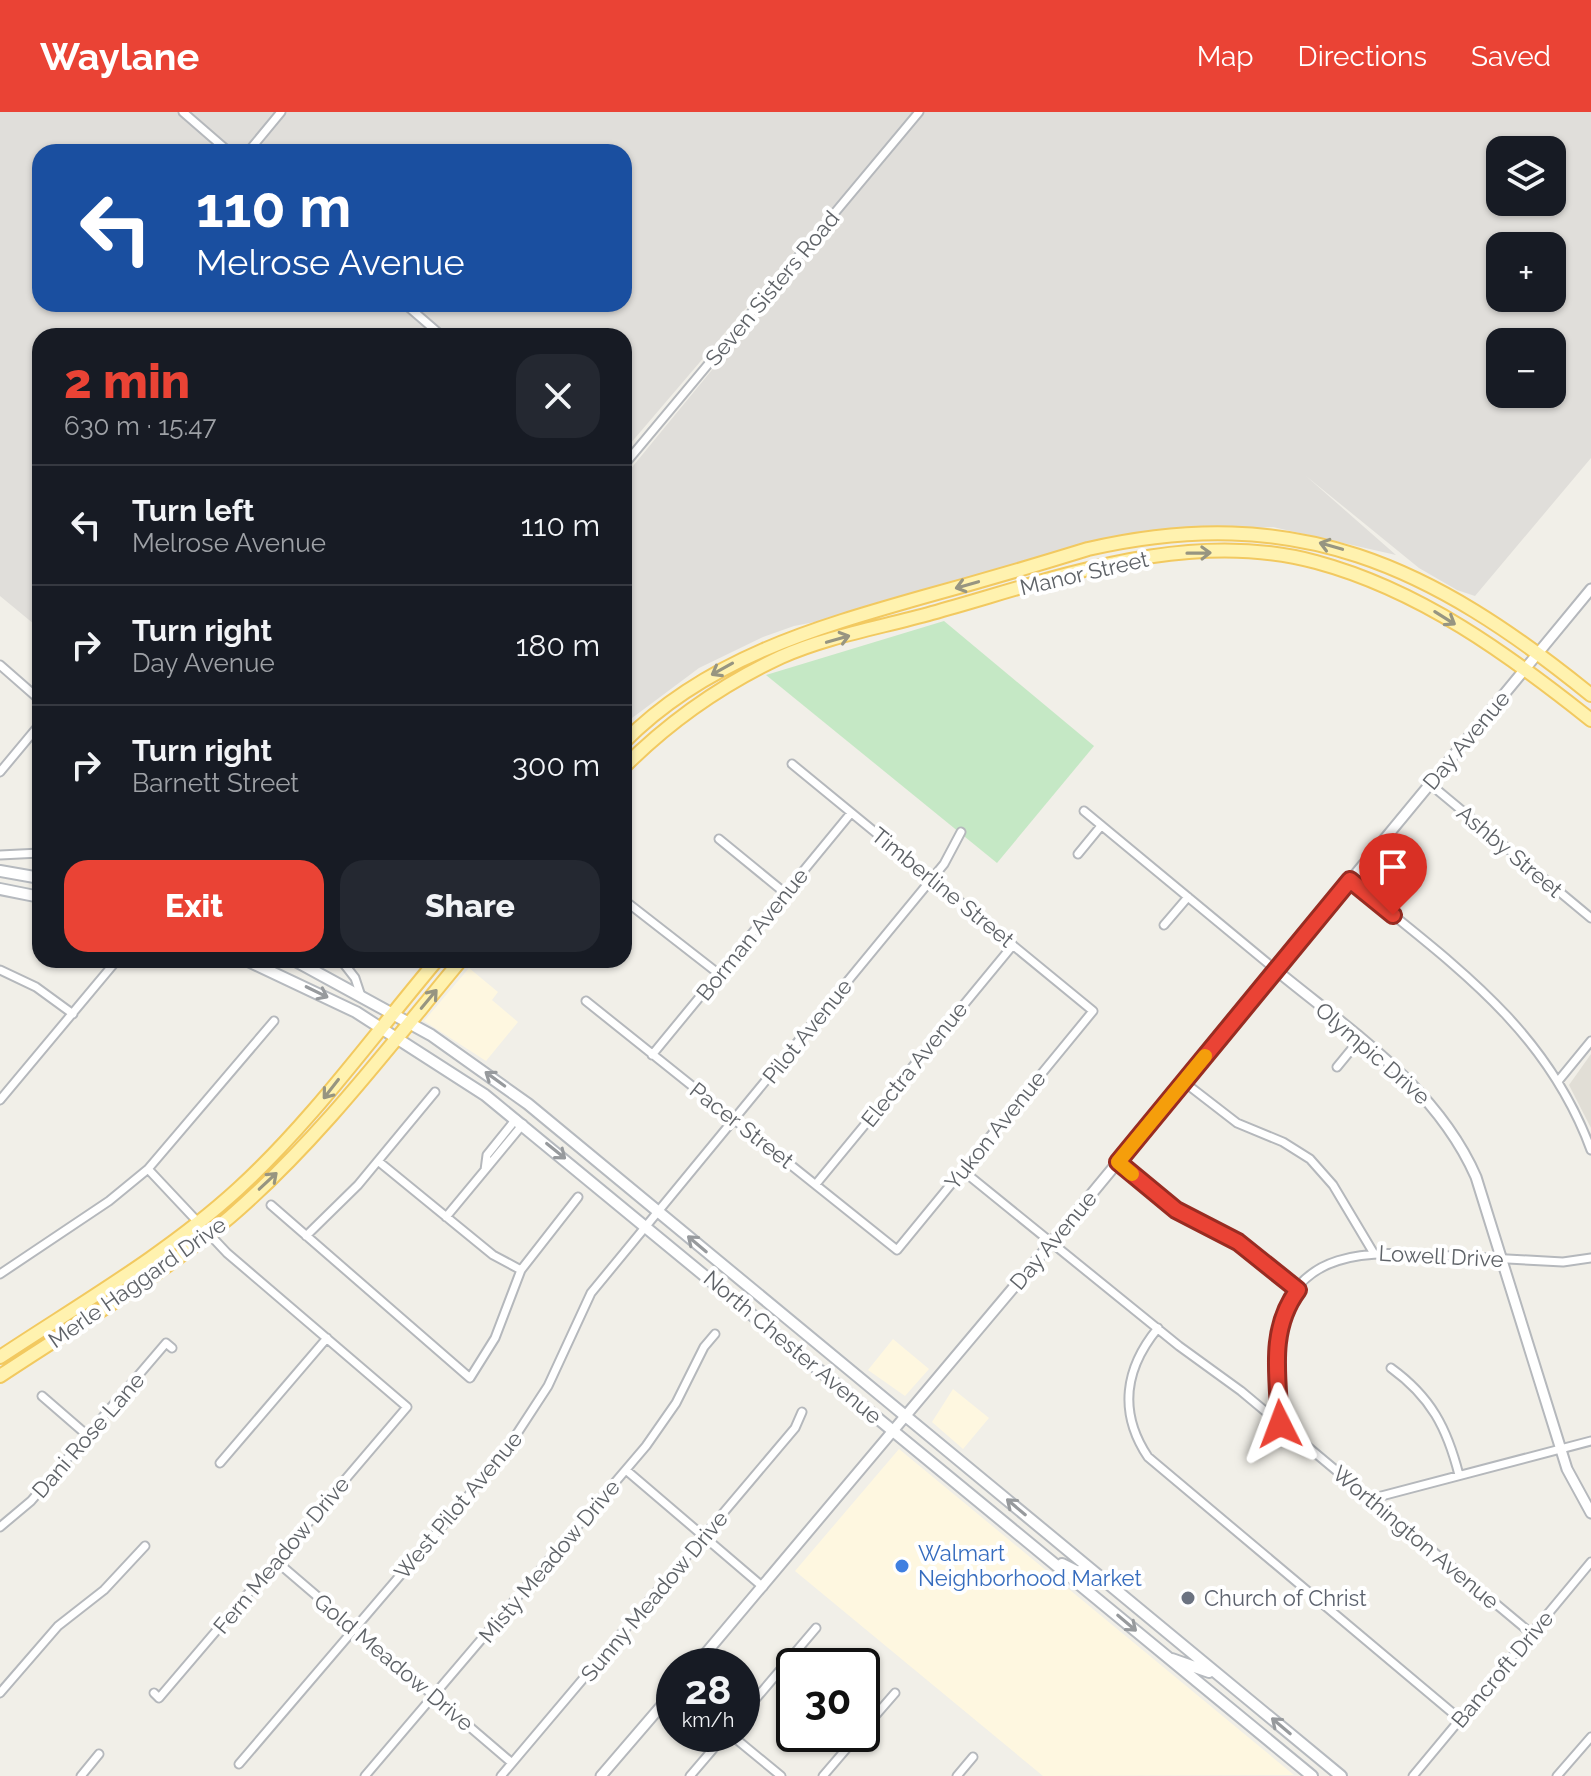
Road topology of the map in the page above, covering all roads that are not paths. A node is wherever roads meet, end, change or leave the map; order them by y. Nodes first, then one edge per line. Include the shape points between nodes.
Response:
1 (183, 112) edge
2 (281, 112) edge
3 (919, 112) edge
4 (220, 144) edge
5 (255, 144) edge
6 (414, 312) edge
7 (433, 328) edge
8 (632, 455) edge
9 (1591, 589) edge
10 (1539, 653) junction
11 (0, 665) edge
12 (1526, 669) junction
13 (32, 693) edge
14 (1591, 695) edge
15 (1591, 720) edge
16 (32, 734) edge
17 (632, 735) edge
18 (632, 760) edge
19 (792, 764) dead end
20 (0, 772) edge
21 (1430, 784) junction
22 (1084, 811) dead end
23 (851, 813) junction
24 (1101, 826) junction
25 (961, 832) dead end
26 (719, 839) dead end
27 (32, 853) edge
28 (1078, 854) dead end
29 (0, 855) edge
30 (0, 871) edge
31 (32, 877) edge
32 (932, 879) junction
33 (1350, 880) junction
34 (0, 889) edge
35 (785, 893) junction
36 (32, 895) edge
37 (1188, 897) junction
38 (632, 906) edge
39 (1591, 918) edge
40 (1164, 925) dead end
41 (1013, 945) junction
42 (110, 968) edge
43 (264, 968) edge
44 (310, 968) edge
45 (347, 968) edge
46 (430, 968) edge
47 (454, 968) edge
48 (0, 970) edge
49 (1276, 970) junction
50 (719, 974) junction
51 (360, 993) junction
52 (586, 1001) dead end
53 (1093, 1011) joint
54 (391, 1013) junction
55 (73, 1014) junction
56 (274, 1021) dead end
57 (408, 1025) junction
58 (379, 1028) junction
59 (396, 1038) junction
60 (1360, 1039) junction
61 (1591, 1041) edge
62 (652, 1055) junction
63 (1337, 1067) dead end
64 (1559, 1080) junction
65 (1184, 1082) junction
66 (435, 1092) dead end
67 (0, 1099) edge
68 (735, 1118) junction
69 (520, 1122) junction
70 (1591, 1150) edge
71 (378, 1161) junction
72 (1118, 1162) junction
73 (148, 1169) junction
74 (962, 1170) junction
75 (816, 1184) junction
76 (578, 1197) dead end
77 (271, 1205) dead end
78 (657, 1211) junction
79 (446, 1217) junction
80 (199, 1221) junction
81 (645, 1225) junction
82 (210, 1233) junction
83 (306, 1236) junction
84 (1051, 1243) junction
85 (897, 1250) joint
86 (1373, 1252) junction
87 (1591, 1258) edge
88 (1503, 1259) junction
89 (521, 1270) junction
90 (0, 1274) edge
91 (1298, 1290) junction
92 (1158, 1328) junction
93 (715, 1334) dead end
94 (327, 1338) junction
95 (172, 1348) dead end
96 (0, 1357) edge
97 (1391, 1368) dead end
98 (0, 1376) edge
99 (42, 1396) dead end
100 (802, 1412) dead end
101 (906, 1417) junction
102 (1280, 1424) junction
103 (894, 1431) junction
104 (87, 1435) junction
105 (1591, 1441) edge
106 (1560, 1449) junction
107 (220, 1463) dead end
108 (626, 1470) junction
109 (1459, 1475) junction
110 (1370, 1499) junction
111 (1591, 1513) edge
112 (0, 1515) edge
113 (3, 1525) edge
114 (705, 1537) junction
115 (145, 1546) dead end
116 (1043, 1554) junction
117 (276, 1561) junction
118 (1591, 1562) edge
119 (1088, 1567) junction
120 (763, 1587) junction
121 (1083, 1587) junction
122 (1122, 1595) junction
123 (816, 1628) dead end
124 (355, 1629) junction
125 (1532, 1634) junction
126 (710, 1648) edge
127 (1169, 1658) junction
128 (1222, 1677) junction
129 (0, 1693) edge
130 (154, 1693) dead end
131 (895, 1693) dead end
132 (760, 1694) edge
133 (433, 1696) junction
134 (880, 1710) edge
135 (656, 1712) edge
136 (1461, 1720) junction
137 (1591, 1737) edge
138 (712, 1752) edge
139 (751, 1752) edge
140 (844, 1752) edge
141 (99, 1754) dead end
142 (973, 1757) dead end
143 (1323, 1761) junction
144 (512, 1763) junction
145 (239, 1764) dead end
146 (81, 1776) edge
147 (365, 1776) edge
148 (501, 1776) edge
149 (601, 1776) edge
150 (690, 1776) edge
151 (781, 1776) edge
152 (823, 1776) edge
153 (957, 1776) edge
154 (1311, 1776) edge
155 (1341, 1776) edge
156 (1413, 1776) edge
157 (1557, 1776) edge

1 - 4 street
2 - 5 street
3 - 8 street, Seven Sisters Road
6 - 7 street
9 - 10 street, Day Avenue
10 - 12 street, Day Avenue
10 - 14 main road, Manor Street
10 -> 17 main road, Manor Street via 1425,583 1321,543 1260,533 1131,539 818,627 727,665 678,695
11 - 13 street
12 - 15 main road, Manor Street
18 -> 12 main road, Manor Street via 688,709 784,656 1091,567 1178,553 1279,555 1360,576 1404,593
12 - 21 street, Day Avenue
16 - 20 street
19 - 23 street, Timberline Street
21 - 33 street, Day Avenue
21 - 39 street, Ashby Street
22 - 24 street, Olympic Drive
23 - 32 street, Timberline Street
23 - 35 street, Borman Avenue
24 - 28 street
24 - 37 street, Olympic Drive
25 - 32 street, Pilot Avenue
26 - 35 street
27 - 29 street
30 - 31 main road
32 - 41 street, Timberline Street
32 - 68 street, Pilot Avenue
33 - 49 street, Day Avenue
33 - 64 street via 1496,1001
34 - 36 main road
35 - 50 street, Borman Avenue
37 - 40 street
37 - 49 street, Olympic Drive
38 - 50 street
41 - 53 street, Timberline Street
41 - 75 street, Electra Avenue
42 - 55 street
43 -> 58 main road, North Chester Avenue
44 - 51 main road, North Chester Avenue
45 - 51 street
46 - 54 main road
57 -> 47 main road
48 - 55 street via 36,987
49 - 60 street, Olympic Drive
49 - 65 street, Day Avenue
50 - 62 street, Borman Avenue
51 - 54 main road, North Chester Avenue
52 - 62 street, Pacer Street
53 - 74 street, Yukon Avenue
54 - 57 main road, North Chester Avenue
54 - 58 main road
55 - 67 street
56 - 73 street
57 - 59 main road
78 -> 57 main road, North Chester Avenue via 496,1080
58 - 59 main road, North Chester Avenue
58 -> 80 main road, Merle Haggard Drive via 294,1133
59 - 69 main road, North Chester Avenue via 454,1072
82 -> 59 main road, Merle Haggard Drive via 310,1140
60 - 63 street
60 - 88 street, Olympic Drive via 1429,1100 1457,1138
61 - 64 street
62 - 68 street, Pacer Street
64 - 70 street
65 - 72 street, Day Avenue
65 - 86 street via 1237,1123 1310,1159 1333,1185
66 - 71 street
68 - 75 street, Pacer Street
68 - 78 street, Pilot Avenue
69 - 79 street via 487,1155 485,1170
69 -> 81 main road, North Chester Avenue
71 - 79 street
71 - 83 street
72 - 84 street, Day Avenue
72 - 91 street via 1176,1210 1238,1242
73 - 80 street
73 - 90 street
74 - 84 street, Worthington Avenue
74 - 85 street, Yukon Avenue
75 - 85 street, Pacer Street
76 - 89 street
77 - 83 street
78 - 81 street, Pilot Avenue
101 -> 78 main road, North Chester Avenue
79 - 89 street
80 - 82 street
80 - 96 main road, Merle Haggard Drive
81 - 103 main road, North Chester Avenue
81 - 124 street, West Pilot Avenue via 591,1293 520,1433
82 - 94 street
82 - 98 main road, Merle Haggard Drive
83 - 89 street via 470,1378 495,1338
84 - 92 street, Worthington Avenue
84 - 101 street, Day Avenue
86 - 88 street, Lowell Drive
86 - 91 street, Lowell Drive via 1330,1263
87 - 88 street, Lowell Drive
88 - 106 street, Olympic Drive
91 - 102 street, Lowell Drive via 1277,1337
92 - 102 street, Worthington Avenue
92 - 136 street via 1139,1354 1128,1393 1134,1431 1148,1457
93 - 108 street, Misty Meadow Drive via 662,1425
94 - 107 street
94 - 117 street, Fern Meadow Drive via 407,1407
95 - 104 street, Dani Rose Lane via 166,1343
97 - 109 street via 1415,1385 1436,1412
99 - 104 street
100 - 114 street, Sunny Meadow Drive via 795,1428
101 - 103 street, Day Avenue
119 -> 101 main road, North Chester Avenue
102 - 110 street, Worthington Avenue
103 - 116 main road, North Chester Avenue
103 - 120 street, Day Avenue
104 - 113 street, Dani Rose Lane via 31,1501
105 - 106 street
106 - 109 street
106 - 111 street, Olympic Drive
108 - 114 street
108 - 133 street, Misty Meadow Drive
109 - 110 street
110 - 125 street, Worthington Avenue
112 - 113 street
114 - 120 street
114 - 144 street, Sunny Meadow Drive
115 - 129 street via 111,1583 58,1626
116 - 119 main road via 1078,1572
116 - 121 main road, North Chester Avenue
117 - 124 street, Gold Meadow Drive
117 - 130 street, Fern Meadow Drive via 159,1698
118 - 125 street, Bancroft Drive
119 - 122 main road, North Chester Avenue
120 - 126 street, Day Avenue
121 - 122 main road
121 -> 127 main road, North Chester Avenue
122 - 128 main road, North Chester Avenue
123 - 132 street
124 - 133 street, Gold Meadow Drive
124 - 145 street, West Pilot Avenue
125 - 136 street, Bancroft Drive
127 - 128 main road
127 - 154 main road, North Chester Avenue
143 -> 128 main road, North Chester Avenue
131 - 134 street
133 - 144 street, Gold Meadow Drive
133 - 147 street, Misty Meadow Drive
135 - 149 street
136 - 156 street, Bancroft Drive
137 - 157 street
138 - 150 street
139 - 151 street
140 - 152 street
141 - 146 street
142 - 153 street
143 - 154 street
143 - 155 main road, North Chester Avenue
144 - 148 street, Sunny Meadow Drive

